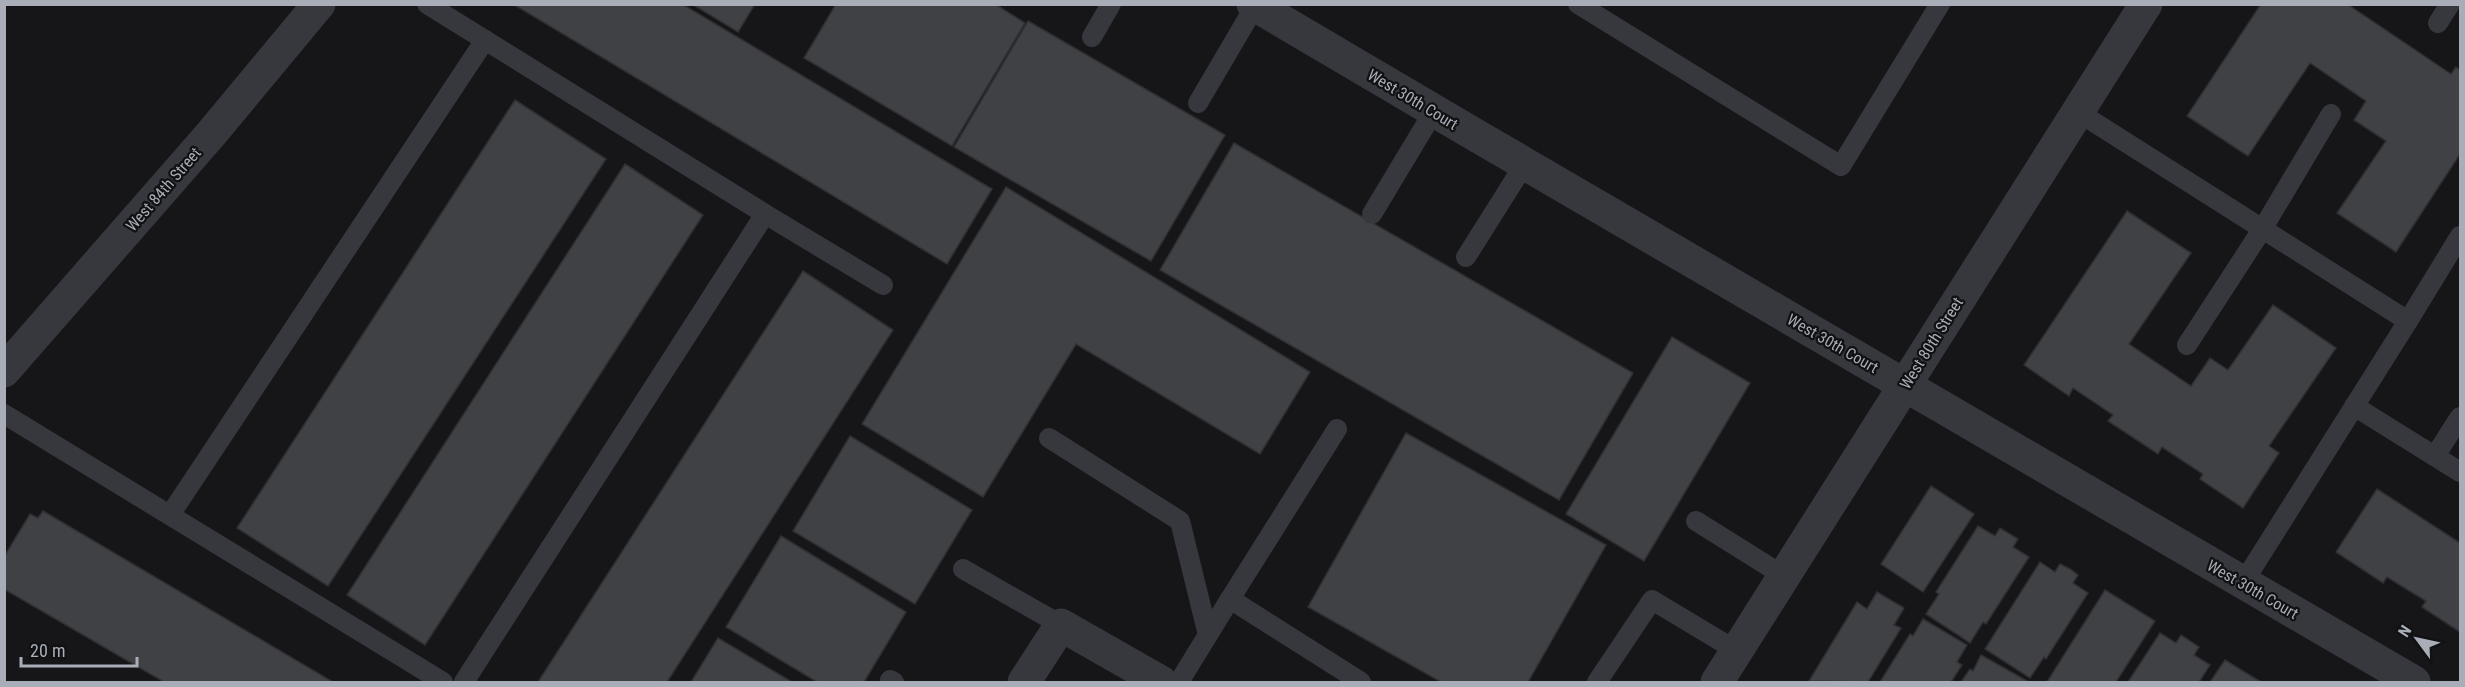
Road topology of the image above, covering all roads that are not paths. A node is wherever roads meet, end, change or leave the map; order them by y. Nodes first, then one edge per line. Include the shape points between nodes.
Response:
1 (319, 4) edge
2 (427, 4) edge
3 (1111, 4) edge
4 (1578, 4) edge
5 (1940, 4) edge
6 (2146, 4) edge
7 (2450, 4) edge
8 (1254, 5) edge
9 (2438, 23) dead end
10 (1092, 37) dead end
11 (485, 40) junction
12 (1198, 103) dead end
13 (1434, 111) junction
14 (2078, 112) junction
15 (2331, 114) dead end
16 (1524, 165) junction
17 (765, 214) junction
18 (1372, 214) dead end
19 (2263, 228) junction
20 (2460, 236) edge
21 (1466, 257) dead end
22 (883, 285) dead end
23 (2409, 321) junction
24 (2187, 345) dead end
25 (4, 371) edge
26 (1905, 384) junction
27 (2354, 406) junction
28 (4, 414) edge
29 (2460, 417) edge
30 (1337, 429) dead end
31 (1049, 438) dead end
32 (2435, 456) junction
33 (2460, 472) edge
34 (170, 515) junction
35 (1696, 521) dead end
36 (963, 569) dead end
37 (1784, 576) junction
38 (2243, 583) junction
39 (1230, 599) junction
40 (1061, 624) junction
41 (1208, 635) junction
42 (1737, 651) junction
43 (443, 682) edge
44 (464, 682) edge
45 (1024, 682) edge
46 (1161, 682) edge
47 (1179, 682) edge
48 (1361, 682) edge
49 (1599, 682) edge
50 (1717, 682) edge
51 (2414, 682) edge

1 - 25 street, West 84th Street via 211,135
2 - 11 lane
3 - 10 lane
4 - 5 lane via 1841,166
6 - 14 street, West 80th Street
7 - 9 lane
8 - 12 lane
8 - 13 street, West 30th Court
11 - 17 lane
11 - 34 lane
13 - 16 street, West 30th Court
13 - 18 lane
14 - 19 lane
14 - 26 street, West 80th Street
15 - 19 lane
16 - 21 lane
16 - 26 street, West 30th Court
17 - 22 lane
17 - 44 lane
19 - 23 lane
19 - 24 lane
20 - 23 lane
23 - 27 lane
26 - 37 street, West 80th Street
26 - 38 street, West 30th Court
27 - 32 lane
27 - 38 lane
28 - 34 lane
29 - 32 lane
30 - 39 lane
31 - 41 lane via 1180,521
32 - 33 lane
34 - 43 lane
35 - 37 lane
36 - 40 lane
37 - 42 street, West 80th Street
38 - 51 street, West 30th Court
39 - 41 lane
39 - 48 lane
40 - 45 street
40 - 46 street
41 - 47 lane
42 - 49 lane via 1652,600
42 - 50 street, West 80th Street

